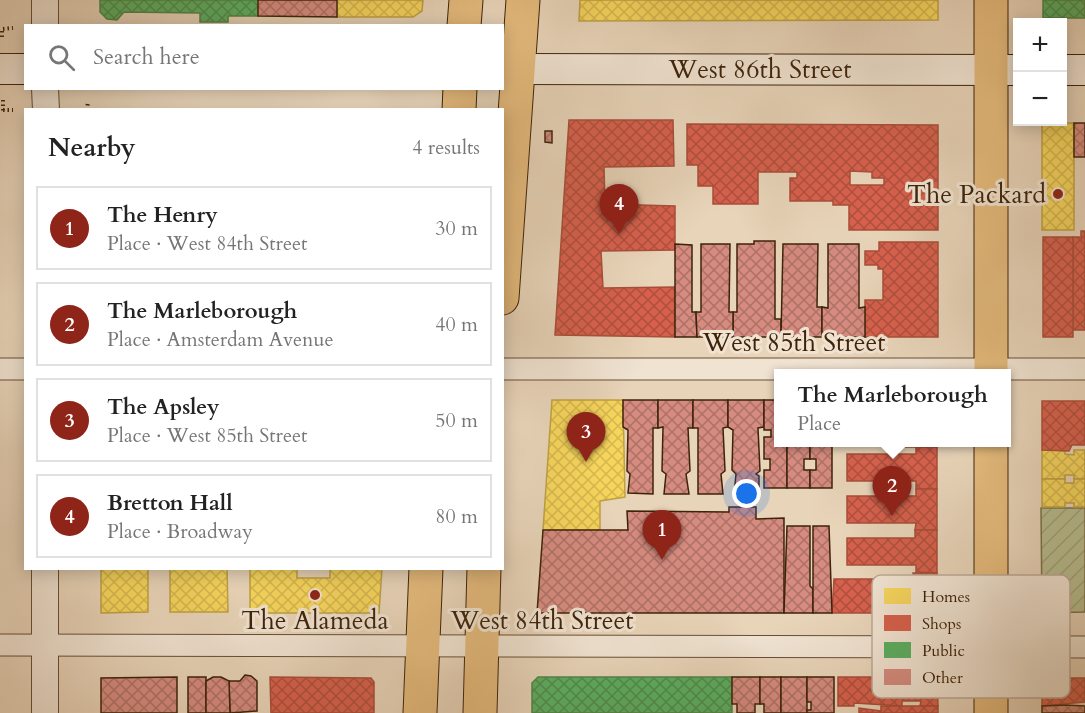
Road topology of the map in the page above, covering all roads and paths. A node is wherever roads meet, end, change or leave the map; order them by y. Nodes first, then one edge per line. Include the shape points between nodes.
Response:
1 (45, 0) edge
2 (466, 0) edge
3 (523, 0) edge
4 (992, 0) edge
5 (45, 24) edge
6 (464, 24) edge
7 (13, 28) dead end
8 (2, 37) dead end
9 (0, 69) edge
10 (24, 69) edge
11 (511, 69) edge
12 (1004, 70) edge
13 (1067, 70) edge
14 (1085, 70) edge
15 (45, 90) edge
16 (460, 90) edge
17 (3, 100) dead end
18 (88, 101) dead end
19 (46, 108) edge
20 (87, 108) edge
21 (459, 108) edge
22 (13, 110) dead end
23 (504, 247) edge
24 (0, 369) edge
25 (24, 369) edge
26 (504, 369) edge
27 (991, 369) edge
28 (1085, 369) edge
29 (774, 370) edge
30 (1011, 371) edge
31 (991, 447) edge
32 (45, 570) edge
33 (426, 570) edge
34 (484, 570) edge
35 (991, 575) edge
36 (0, 645) edge
37 (45, 645) junction
38 (421, 647) junction
39 (481, 647) junction
40 (1070, 647) edge
41 (1085, 647) edge
42 (872, 648) edge
43 (45, 713) edge
44 (420, 713) edge
45 (480, 713) edge

1 - 5 street
2 - 6 main road
3 - 11 main road
4 - 12 main road
7 - 8 path via 2,29
9 - 10 main road
11 - 12 main road, West 86th Street
11 - 23 main road
12 - 27 main road
13 - 14 main road
15 - 19 street
16 - 21 main road
17 - 22 path via 3,112
18 - 20 path
24 - 25 street
26 - 29 street, West 85th Street
28 - 30 street, West 85th Street
31 - 35 main road
32 - 37 street
33 - 38 main road
34 - 39 main road
36 - 37 street, West 84th Street
37 - 38 street, West 84th Street
37 - 43 street
38 - 39 street, West 84th Street
38 - 44 main road
39 - 42 street, West 84th Street
39 - 45 main road
40 - 41 street, West 84th Street

